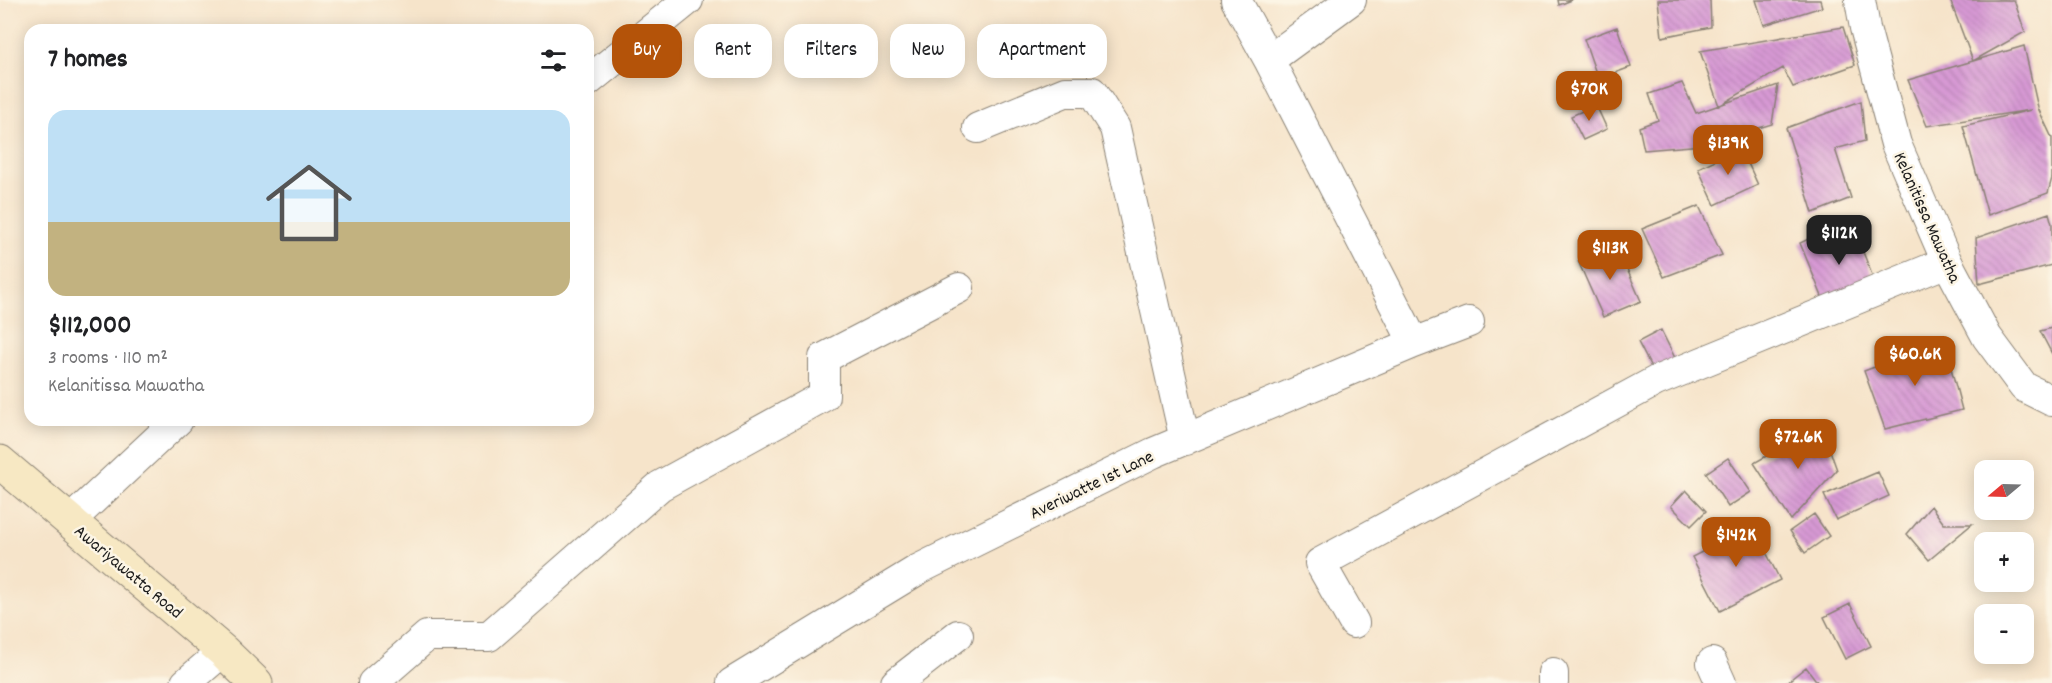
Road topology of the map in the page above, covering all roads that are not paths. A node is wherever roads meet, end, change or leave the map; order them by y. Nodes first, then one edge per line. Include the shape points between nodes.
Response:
1 (688, 0) edge
2 (1236, 0) edge
3 (1351, 0) edge
4 (1860, 0) edge
5 (1269, 60) junction
6 (594, 76) edge
7 (978, 128) dead end
8 (1947, 262) junction
9 (959, 288) dead end
10 (1469, 322) dead end
11 (1414, 343) junction
12 (2052, 401) edge
13 (172, 426) edge
14 (1185, 440) junction
15 (0, 462) edge
16 (70, 521) junction
17 (1354, 623) dead end
18 (958, 635) dead end
19 (223, 651) junction
20 (186, 683) edge
21 (256, 683) edge
22 (373, 683) edge
23 (732, 683) edge
24 (896, 683) edge

1 - 6 street
2 - 5 street
3 - 5 street
4 - 8 street, Kelanitissa Mawatha via 1896,144
5 - 11 street
7 - 14 street via 1065,92 1092,92 1115,128
8 - 12 street, Kelanitissa Mawatha via 1987,337 2024,387
8 - 17 street via 1656,381 1320,563
9 - 22 street via 824,358 824,396 660,486 489,636 428,636
10 - 11 street, Averiwatte 1st Lane
11 - 14 street, Averiwatte 1st Lane
13 - 16 street
14 - 23 street, Averiwatte 1st Lane via 919,569
15 - 16 street, Awariyawatta Road
16 - 19 street, Awariyawatta Road
18 - 24 street
19 - 20 street
19 - 21 street, Awariyawatta Road

